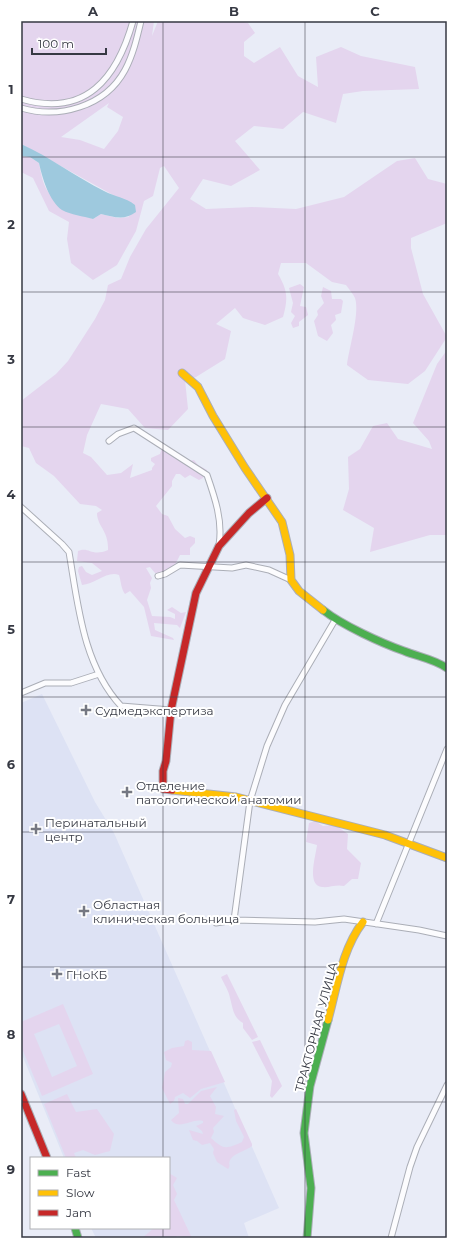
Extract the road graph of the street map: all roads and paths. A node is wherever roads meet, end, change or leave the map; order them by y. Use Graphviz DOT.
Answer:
graph roads {
  1 [pos="133,21"];
  2 [pos="141,21"];
  3 [pos="130,31"];
  4 [pos="138,33"];
  5 [pos="21,99"];
  6 [pos="21,108"];
  7 [pos="182,373"];
  8 [pos="109,441"];
  9 [pos="267,498"];
  10 [pos="21,507"];
  11 [pos="219,546"];
  12 [pos="209,567"];
  13 [pos="158,576"];
  14 [pos="291,580"];
  15 [pos="335,620"];
  16 [pos="447,668"];
  17 [pos="99,674"];
  18 [pos="21,693"];
  19 [pos="171,710"];
  20 [pos="447,749"];
  21 [pos="250,801"];
  22 [pos="409,843"];
  23 [pos="447,858"];
  24 [pos="234,920"];
  25 [pos="363,922"];
  26 [pos="216,923"];
  27 [pos="376,924"];
  28 [pos="447,936"];
  29 [pos="447,1085"];
  30 [pos="21,1094"];
  31 [pos="47,1157"];
  32 [pos="308,1238"];
  33 [pos="391,1238"];
  1 -- 3 [label="street"];
  2 -- 4 [label="street"];
  3 -- 4 [label="street"];
  3 -- 5 [label="street"];
  4 -- 6 [label="street"];
  7 -- 9 [label="street"];
  8 -- 11 [label="street"];
  9 -- 11 [label="street"];
  9 -- 14 [label="street"];
  10 -- 17 [label="street"];
  11 -- 12 [label="street"];
  12 -- 13 [label="street"];
  12 -- 14 [label="street"];
  12 -- 19 [label="street"];
  14 -- 15 [label="street"];
  15 -- 16 [label="street"];
  15 -- 21 [label="street"];
  17 -- 18 [label="street"];
  17 -- 19 [label="street"];
  19 -- 21 [label="street"];
  20 -- 22 [label="street"];
  21 -- 22 [label="street"];
  21 -- 24 [label="street"];
  22 -- 23 [label="street"];
  22 -- 27 [label="street"];
  24 -- 25 [label="street"];
  24 -- 26 [label="street"];
  25 -- 27 [label="street"];
  25 -- 32 [label="street, ТРАКТОРНАЯ УЛИЦА"];
  27 -- 28 [label="street"];
  29 -- 33 [label="street"];
  30 -- 31 [label="street"];
}
